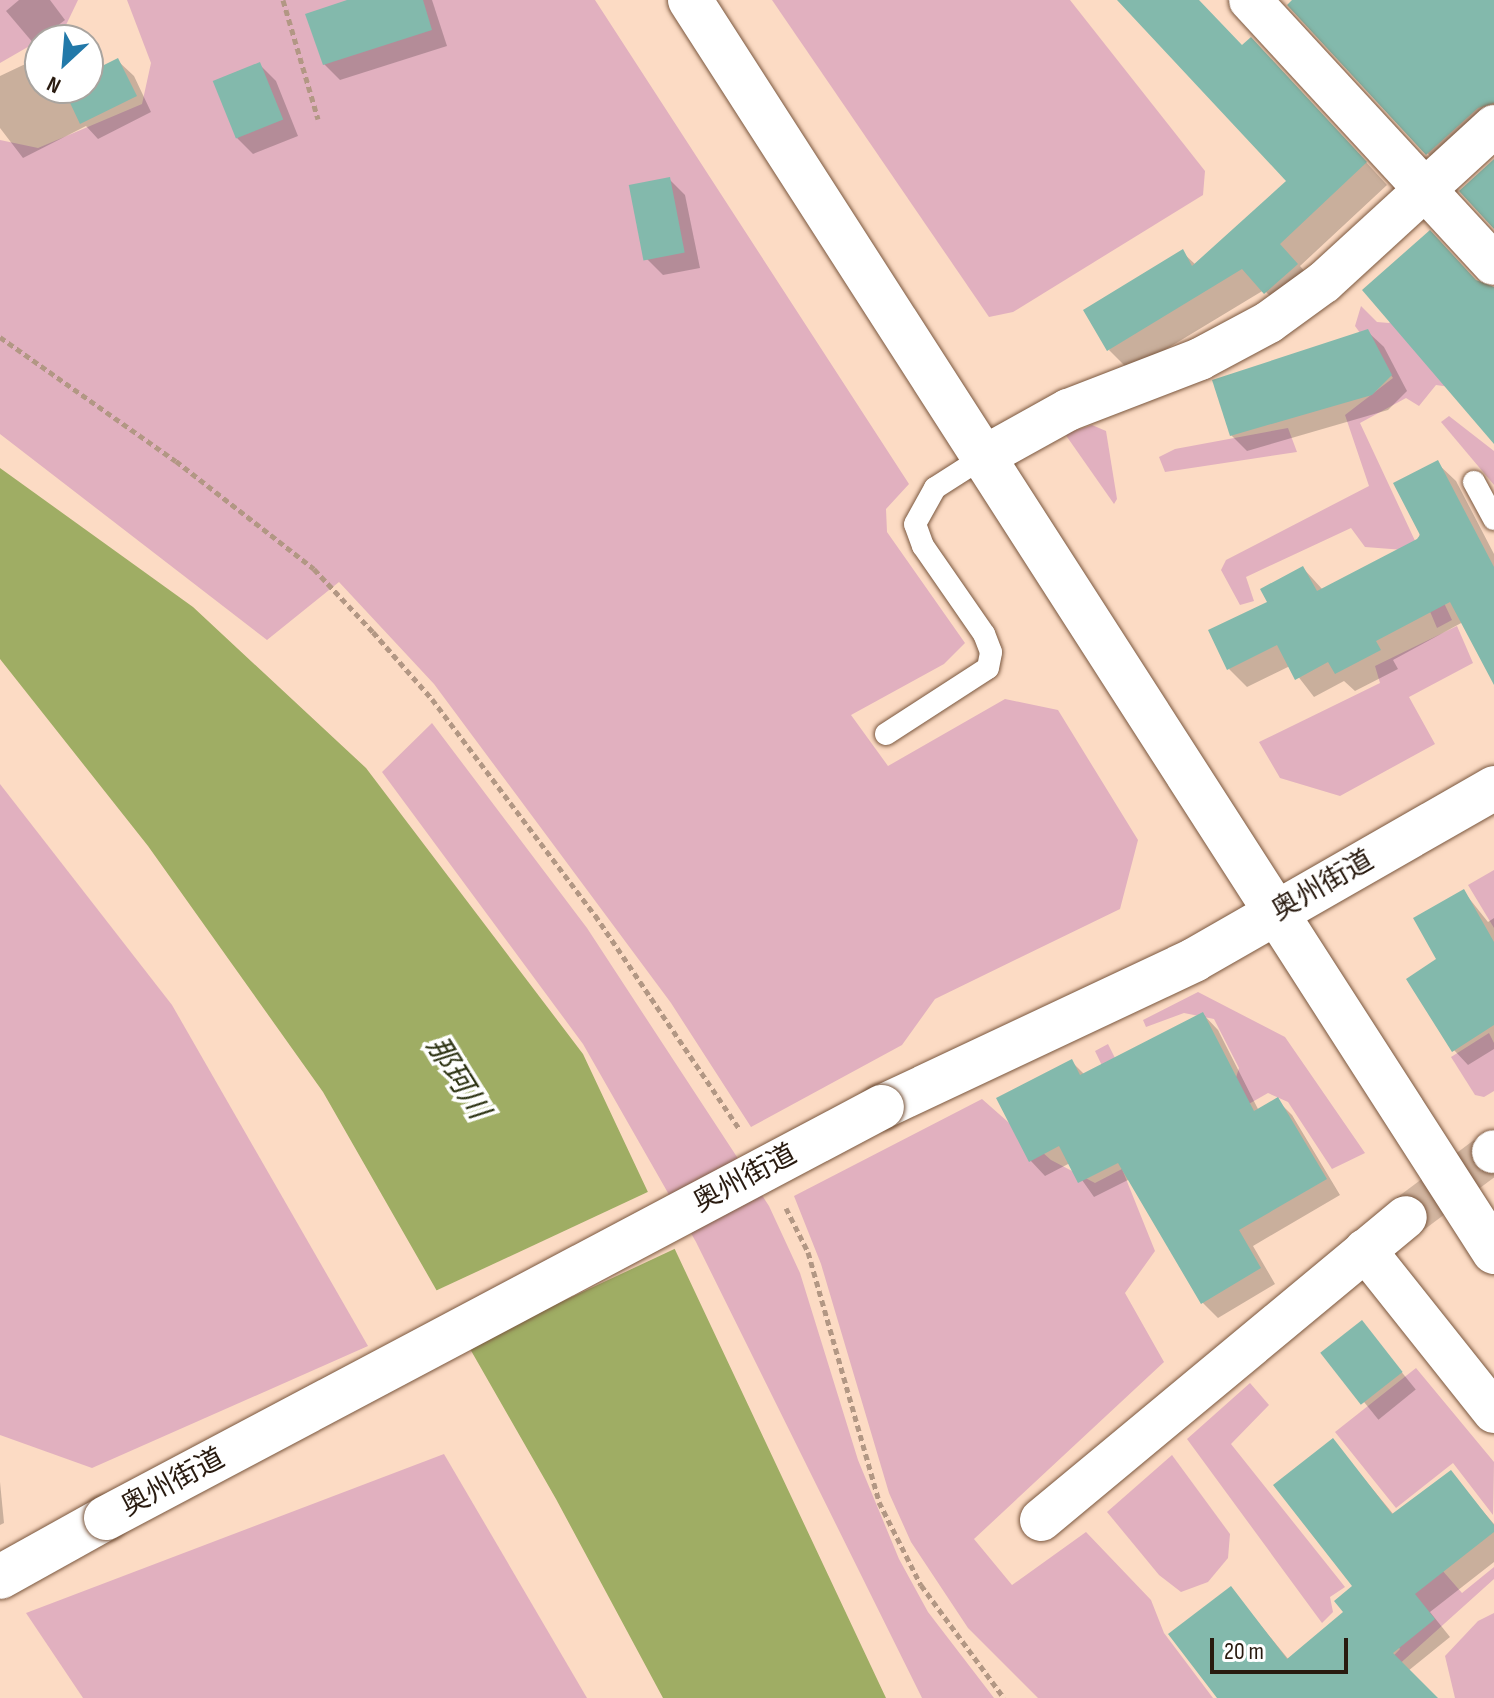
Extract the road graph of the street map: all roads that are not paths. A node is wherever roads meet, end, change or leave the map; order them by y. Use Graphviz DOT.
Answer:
graph roads {
  1 [pos="690,0"];
  2 [pos="1250,0"];
  3 [pos="1494,126"];
  4 [pos="1425,192"];
  5 [pos="1494,264"];
  6 [pos="985,456"];
  7 [pos="1474,482"];
  8 [pos="1494,519"];
  9 [pos="886,734"];
  10 [pos="1494,788"];
  11 [pos="1274,915"];
  12 [pos="1406,1217"];
  13 [pos="1365,1250"];
  14 [pos="1494,1252"];
  15 [pos="1494,1412"];
  16 [pos="1041,1520"];
  17 [pos="0,1577"];
  1 -- 6 [label="main road"];
  2 -- 4 [label="street"];
  3 -- 4 [label="street"];
  4 -- 5 [label="street"];
  4 -- 6 [label="street"];
  6 -- 9 [label="lane"];
  6 -- 11 [label="main road"];
  7 -- 8 [label="lane"];
  10 -- 11 [label="main road, 奥州街道"];
  11 -- 14 [label="main road"];
  11 -- 17 [label="main road, 奥州街道, bridge"];
  12 -- 13 [label="street"];
  13 -- 15 [label="street"];
  13 -- 16 [label="street"];
}
